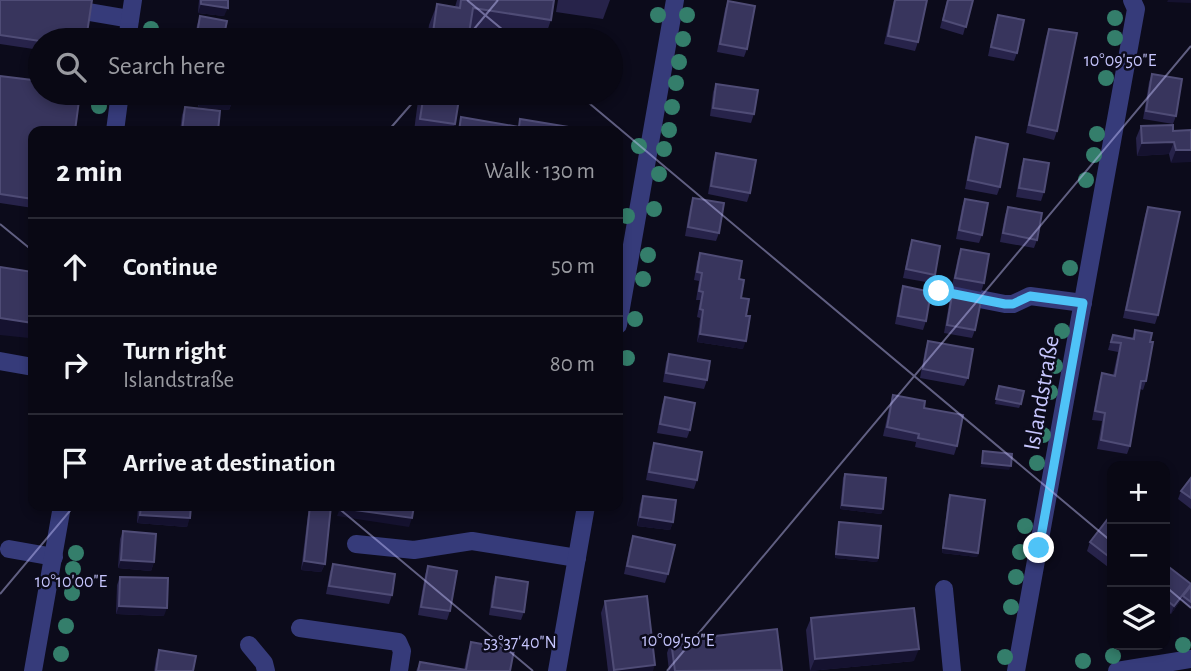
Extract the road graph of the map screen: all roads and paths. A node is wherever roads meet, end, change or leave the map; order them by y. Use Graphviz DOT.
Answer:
graph roads {
  1 [pos="133,0"];
  2 [pos="675,0"];
  3 [pos="1132,0"];
  4 [pos="89,12"];
  5 [pos="130,19"];
  6 [pos="129,28"];
  7 [pos="118,105"];
  8 [pos="115,126"];
  9 [pos="939,291"];
  10 [pos="623,296"];
  11 [pos="1083,303"];
  12 [pos="0,361"];
  13 [pos="28,366"];
  14 [pos="61,511"];
  15 [pos="585,511"];
  16 [pos="356,544"];
  17 [pos="9,549"];
  18 [pos="54,557"];
  19 [pos="577,558"];
  20 [pos="944,589"];
  21 [pos="300,628"];
  22 [pos="249,645"];
  23 [pos="1191,659"];
  24 [pos="33,671"];
  25 [pos="266,671"];
  26 [pos="399,671"];
  27 [pos="557,671"];
  28 [pos="952,671"];
  29 [pos="1016,671"];
  30 [pos="1117,671"];
  1 -- 5 [label="street"];
  2 -- 10 [label="street"];
  3 -- 11 [label="street, Islandstraße"];
  4 -- 5 [label="street"];
  5 -- 6 [label="street"];
  7 -- 8 [label="street"];
  9 -- 11 [label="street"];
  11 -- 29 [label="street, Islandstraße"];
  12 -- 13 [label="street"];
  14 -- 18 [label="street"];
  15 -- 19 [label="street"];
  16 -- 19 [label="street"];
  17 -- 18 [label="street"];
  18 -- 24 [label="street"];
  19 -- 27 [label="street"];
  20 -- 28 [label="street"];
  21 -- 26 [label="street"];
  22 -- 25 [label="street"];
  23 -- 30 [label="street"];
}
